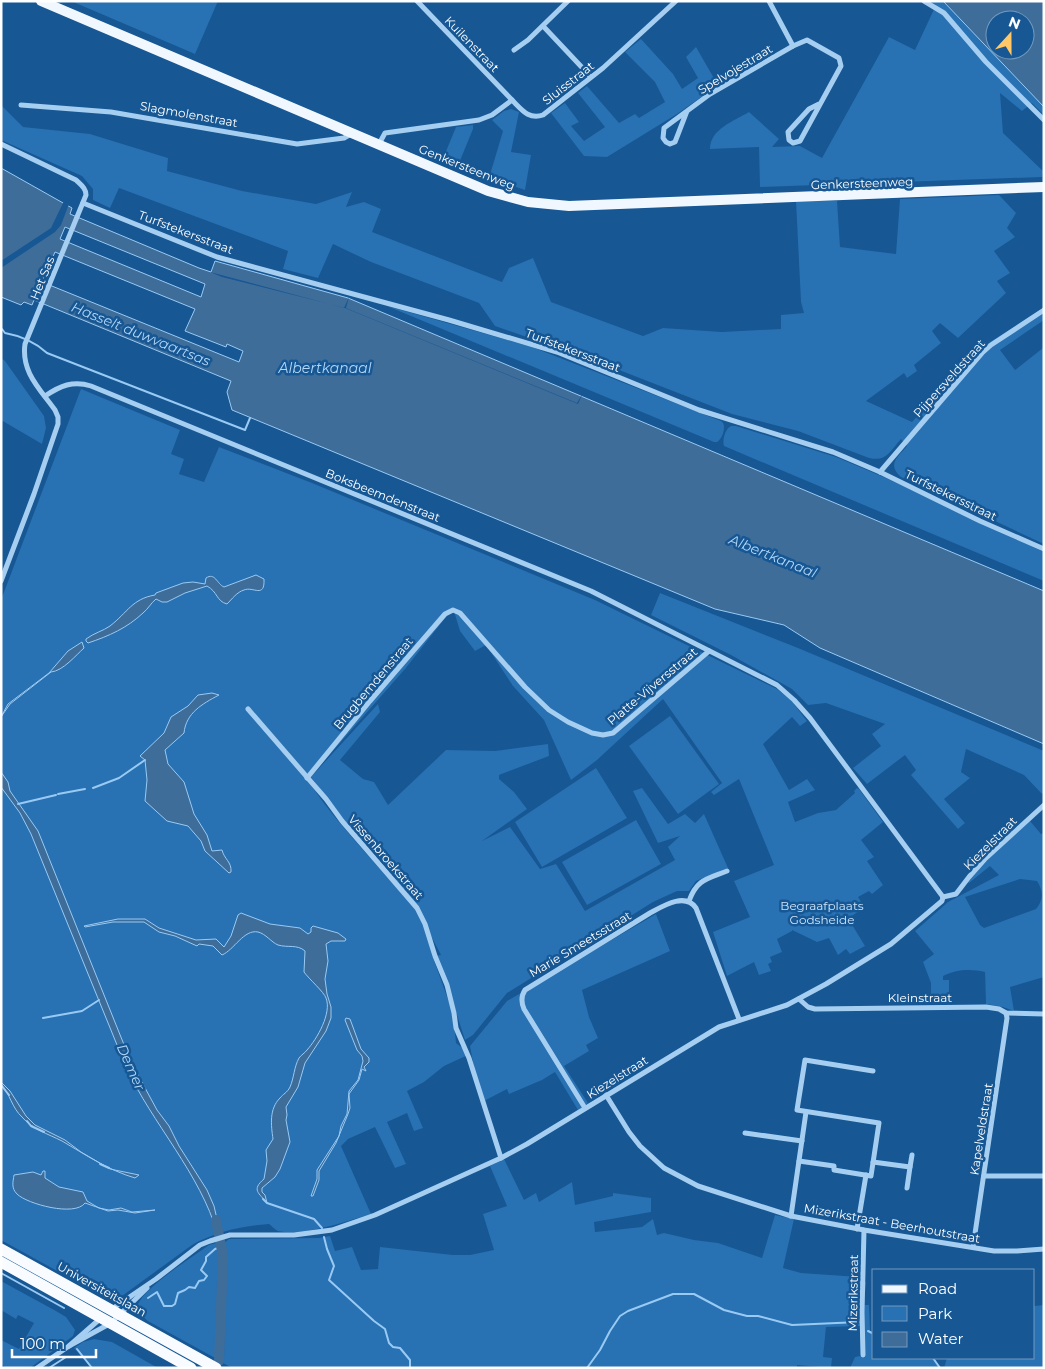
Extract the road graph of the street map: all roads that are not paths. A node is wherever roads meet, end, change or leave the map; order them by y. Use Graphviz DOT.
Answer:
graph roads {
  1 [pos="41,1"];
  2 [pos="417,1"];
  3 [pos="568,1"];
  4 [pos="676,1"];
  5 [pos="769,1"];
  6 [pos="924,1"];
  7 [pos="543,26"];
  8 [pos="793,46"];
  9 [pos="514,50"];
  10 [pos="591,77"];
  11 [pos="512,100"];
  12 [pos="819,104"];
  13 [pos="21,105"];
  14 [pos="687,111"];
  15 [pos="1044,120"];
  16 [pos="351,133"];
  17 [pos="1,144"];
  18 [pos="379,145"];
  19 [pos="1041,188"];
  20 [pos="83,203"];
  21 [pos="1044,310"];
  22 [pos="45,396"];
  23 [pos="880,472"];
  24 [pos="1044,549"];
  25 [pos="1,581"];
  26 [pos="460,613"];
  27 [pos="709,651"];
  28 [pos="248,709"];
  29 [pos="307,778"];
  30 [pos="1044,805"];
  31 [pos="727,871"];
  32 [pos="943,897"];
  33 [pos="689,901"];
  34 [pos="798,999"];
  35 [pos="1006,1013"];
  36 [pos="1044,1014"];
  37 [pos="739,1019"];
  38 [pos="873,1071"];
  39 [pos="606,1096"];
  40 [pos="585,1108"];
  41 [pos="806,1112"];
  42 [pos="745,1133"];
  43 [pos="802,1141"];
  44 [pos="912,1155"];
  45 [pos="501,1158"];
  46 [pos="799,1160"];
  47 [pos="873,1162"];
  48 [pos="910,1167"];
  49 [pos="866,1175"];
  50 [pos="984,1176"];
  51 [pos="1044,1176"];
  52 [pos="906,1188"];
  53 [pos="791,1216"];
  54 [pos="857,1229"];
  55 [pos="864,1230"];
  56 [pos="973,1247"];
  57 [pos="1,1248"];
  58 [pos="1044,1249"];
  59 [pos="1,1262"];
  60 [pos="156,1279"];
  61 [pos="116,1312"];
  62 [pos="107,1320"];
  63 [pos="68,1346"];
  64 [pos="863,1355"];
  65 [pos="37,1368"];
  66 [pos="191,1368"];
  67 [pos="216,1368"];
  1 -- 16 [label="main road, Genkersteenweg"];
  2 -- 11 [label="street, Kuilenstraat"];
  3 -- 7 [label="street"];
  4 -- 10 [label="street, Sluisstraat"];
  5 -- 8 [label="street"];
  6 -- 15 [label="street"];
  7 -- 9 [label="street"];
  7 -- 10 [label="street"];
  8 -- 12 [label="street, Spelvojestraat"];
  8 -- 14 [label="street, Spelvojestraat"];
  10 -- 11 [label="street, Sluisstraat"];
  11 -- 18 [label="street"];
  12 -- 12 [label="street, Spelvojestraat"];
  13 -- 16 [label="street, Slagmolenstraat"];
  14 -- 14 [label="street, Spelvojestraat"];
  16 -- 18 [label="main road, Genkersteenweg"];
  17 -- 20 [label="street"];
  18 -- 19 [label="main road, Genkersteenweg"];
  20 -- 22 [label="street, Het Sas"];
  20 -- 23 [label="street, Turfstekersstraat"];
  21 -- 23 [label="street, Pijpersveldstraat"];
  22 -- 25 [label="street"];
  22 -- 27 [label="street, Boksbeemdenstraat"];
  23 -- 24 [label="street, Turfstekersstraat"];
  26 -- 27 [label="street, Platte-Vijversstraat"];
  26 -- 29 [label="street, Brugbemdenstraat"];
  27 -- 32 [label="street, Platte-Vijversstraat"];
  28 -- 29 [label="street, Vissenbroekstraat"];
  29 -- 45 [label="street, Vissenbroekstraat"];
  30 -- 32 [label="street, Kiezelstraat"];
  31 -- 33 [label="street"];
  32 -- 34 [label="street, Kiezelstraat"];
  33 -- 37 [label="street"];
  33 -- 40 [label="street, Marie Smeetsstraat"];
  34 -- 35 [label="street, Kleinstraat"];
  34 -- 37 [label="street, Kiezelstraat"];
  35 -- 36 [label="street, Kleinstraat"];
  35 -- 50 [label="street, Kapelveldstraat"];
  37 -- 39 [label="street, Kiezelstraat"];
  38 -- 41 [label="street"];
  39 -- 40 [label="street, Kiezelstraat"];
  39 -- 53 [label="street, Mizerikstraat - Beerhoutstraat"];
  40 -- 45 [label="street, Kiezelstraat"];
  41 -- 43 [label="street"];
  41 -- 47 [label="street"];
  42 -- 43 [label="street"];
  43 -- 46 [label="street"];
  44 -- 48 [label="street"];
  45 -- 60 [label="street, Kiezelstraat"];
  46 -- 49 [label="street"];
  46 -- 53 [label="street"];
  47 -- 48 [label="street"];
  47 -- 49 [label="street"];
  48 -- 52 [label="street"];
  49 -- 54 [label="street"];
  50 -- 51 [label="street"];
  50 -- 56 [label="street, Kapelveldstraat"];
  53 -- 54 [label="street, Mizerikstraat - Beerhoutstraat"];
  54 -- 55 [label="street, Mizerikstraat - Beerhoutstraat"];
  55 -- 56 [label="street, Mizerikstraat - Beerhoutstraat"];
  55 -- 64 [label="street, Mizerikstraat"];
  56 -- 58 [label="street, Mizerikstraat - Beerhoutstraat"];
  57 -- 61 [label="highway, Universiteitslaan"];
  59 -- 62 [label="highway, Universiteitslaan"];
  60 -- 61 [label="street, Kiezelstraat"];
  60 -- 61 [label="street, Kiezelstraat"];
  61 -- 62 [label="street, Kiezelstraat"];
  61 -- 62 [label="street, Kiezelstraat"];
  61 -- 67 [label="highway, Universiteitslaan"];
  62 -- 63 [label="street, Kiezelstraat"];
  62 -- 63 [label="street, Kiezelstraat"];
  62 -- 66 [label="highway, Universiteitslaan"];
  63 -- 65 [label="street, Kiezelstraat"];
}
